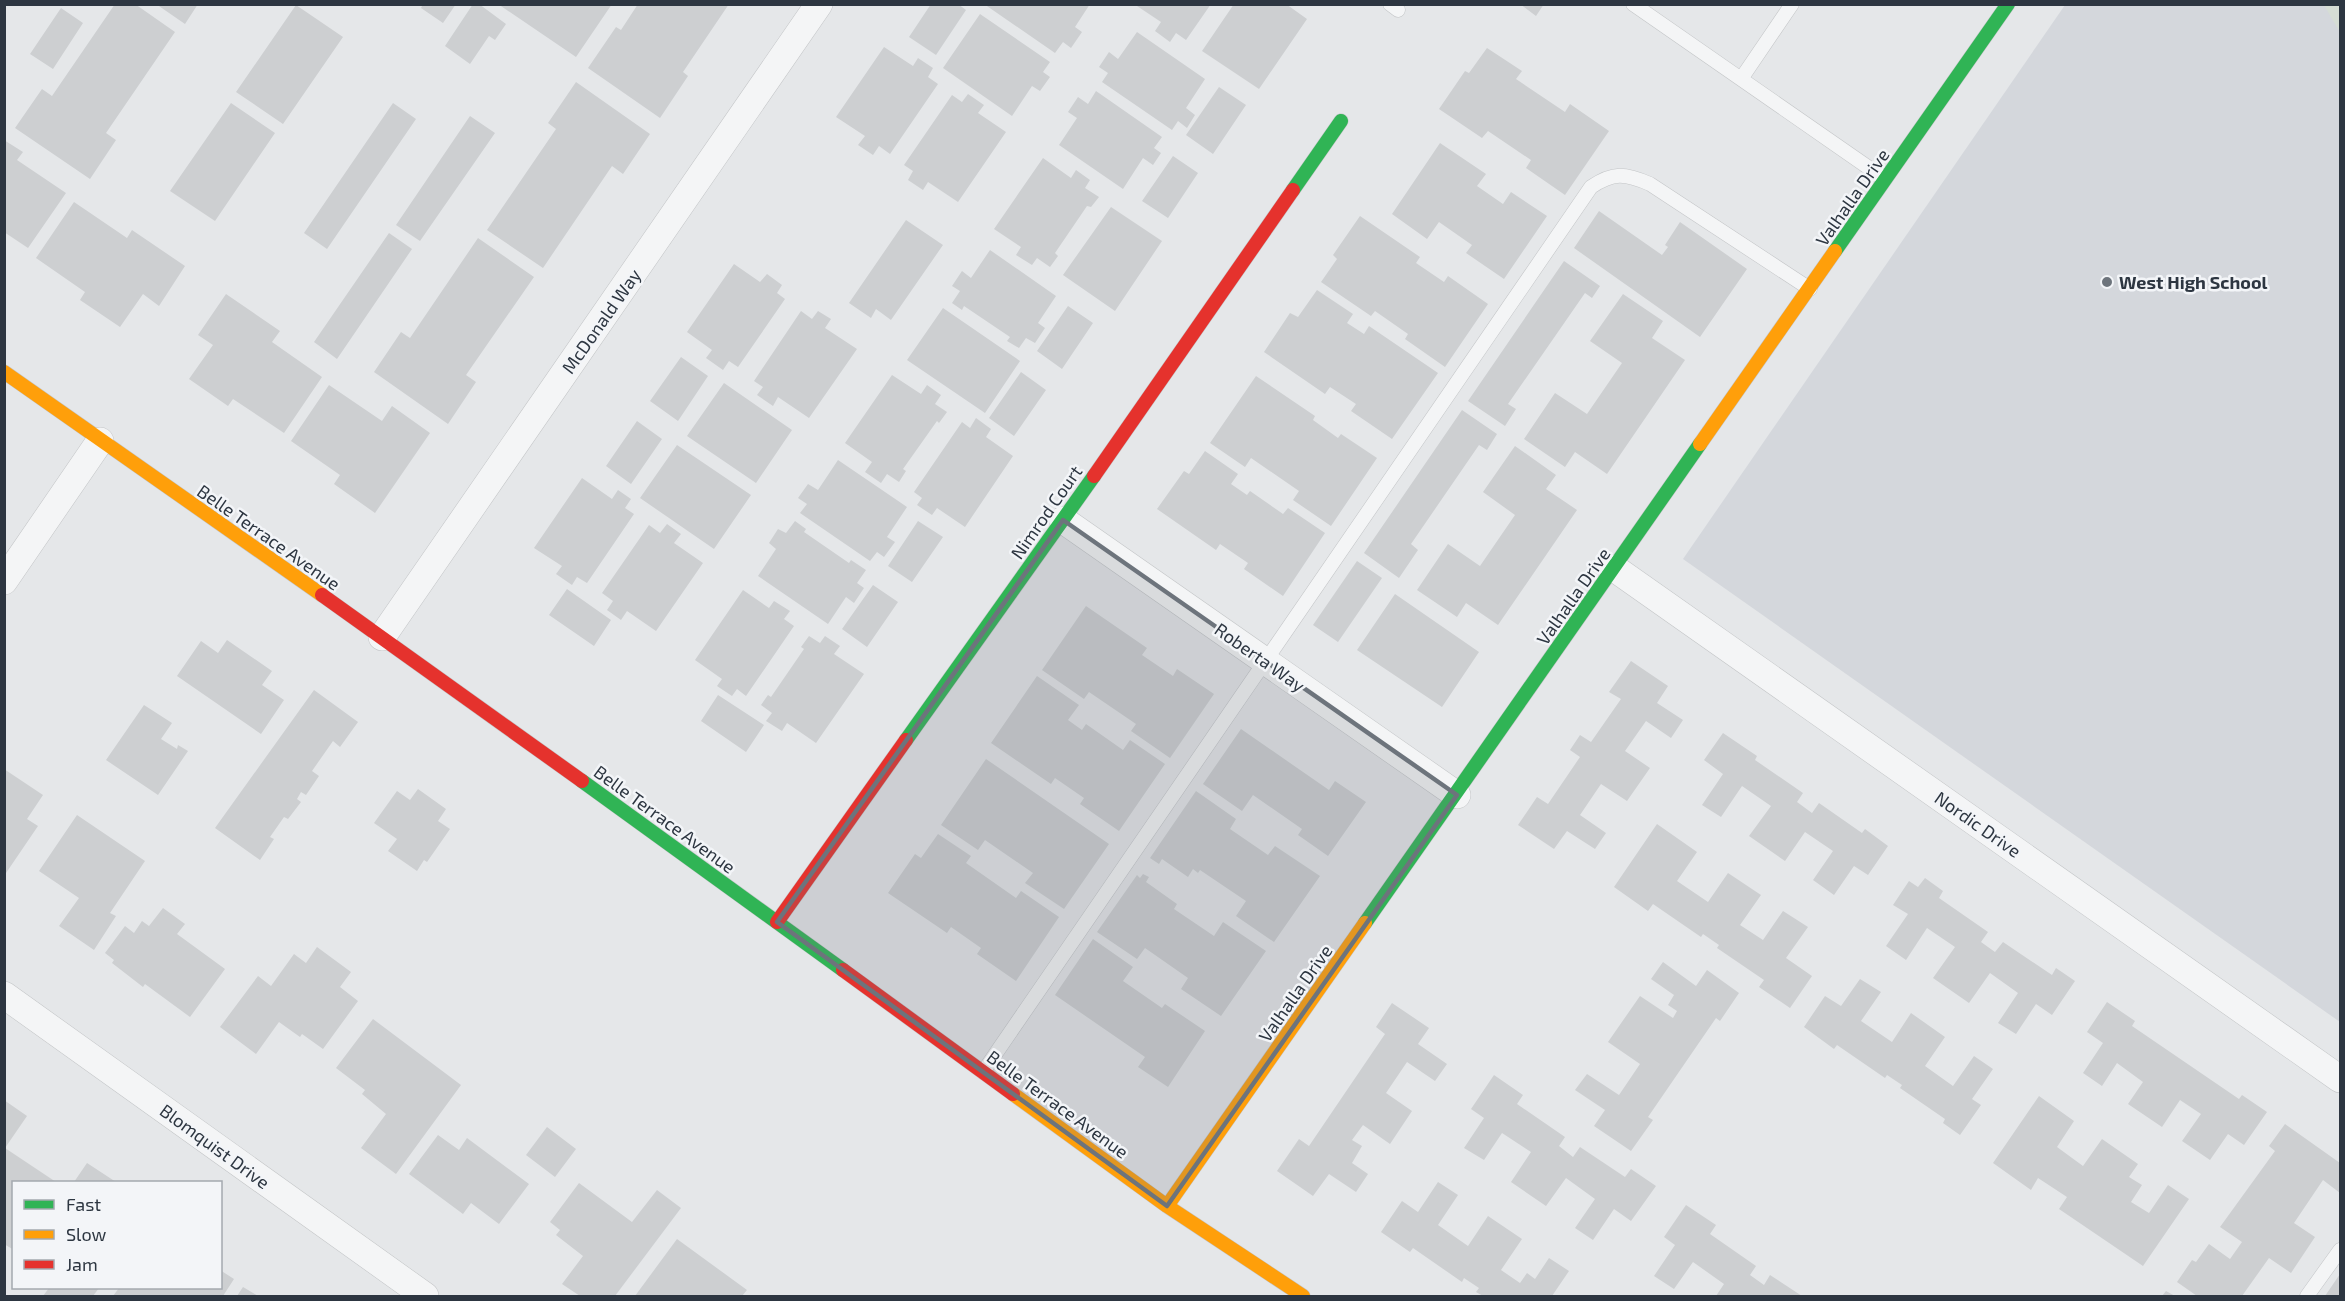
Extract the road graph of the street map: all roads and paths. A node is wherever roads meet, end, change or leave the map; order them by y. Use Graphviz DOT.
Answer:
graph roads {
  1 [pos="819,4"];
  2 [pos="1633,4"];
  3 [pos="1792,4"];
  4 [pos="2008,4"];
  5 [pos="1741,79"];
  6 [pos="1341,121"];
  7 [pos="1886,180"];
  8 [pos="1810,289"];
  9 [pos="4,372"];
  10 [pos="100,441"];
  11 [pos="1063,520"];
  12 [pos="1614,568"];
  13 [pos="4,581"];
  14 [pos="382,637"];
  15 [pos="1265,661"];
  16 [pos="1456,795"];
  17 [pos="777,922"];
  18 [pos="4,995"];
  19 [pos="983,1072"];
  20 [pos="2340,1079"];
  21 [pos="1167,1206"];
  22 [pos="2340,1250"];
  23 [pos="425,1296"];
  24 [pos="1302,1296"];
  25 [pos="2307,1296"];
  1 -- 14 [label="street, McDonald Way"];
  2 -- 5 [label="lane"];
  3 -- 5 [label="lane"];
  4 -- 7 [label="street, Valhalla Drive"];
  5 -- 7 [label="lane"];
  6 -- 11 [label="street, Nimrod Court"];
  7 -- 8 [label="street, Valhalla Drive"];
  8 -- 12 [label="street, Valhalla Drive"];
  8 -- 15 [label="lane"];
  9 -- 10 [label="street, Belle Terrace Avenue"];
  10 -- 13 [label="street"];
  10 -- 14 [label="street, Belle Terrace Avenue"];
  11 -- 15 [label="street, Roberta Way"];
  11 -- 17 [label="street, Nimrod Court"];
  12 -- 16 [label="street, Valhalla Drive"];
  12 -- 20 [label="street, Nordic Drive"];
  14 -- 17 [label="street, Belle Terrace Avenue"];
  15 -- 16 [label="street, Roberta Way"];
  15 -- 19 [label="lane"];
  16 -- 21 [label="street, Valhalla Drive"];
  17 -- 19 [label="street, Belle Terrace Avenue"];
  18 -- 23 [label="street, Blomquist Drive"];
  19 -- 21 [label="street, Belle Terrace Avenue"];
  21 -- 24 [label="street, Belle Terrace Avenue"];
  22 -- 25 [label="lane"];
}
